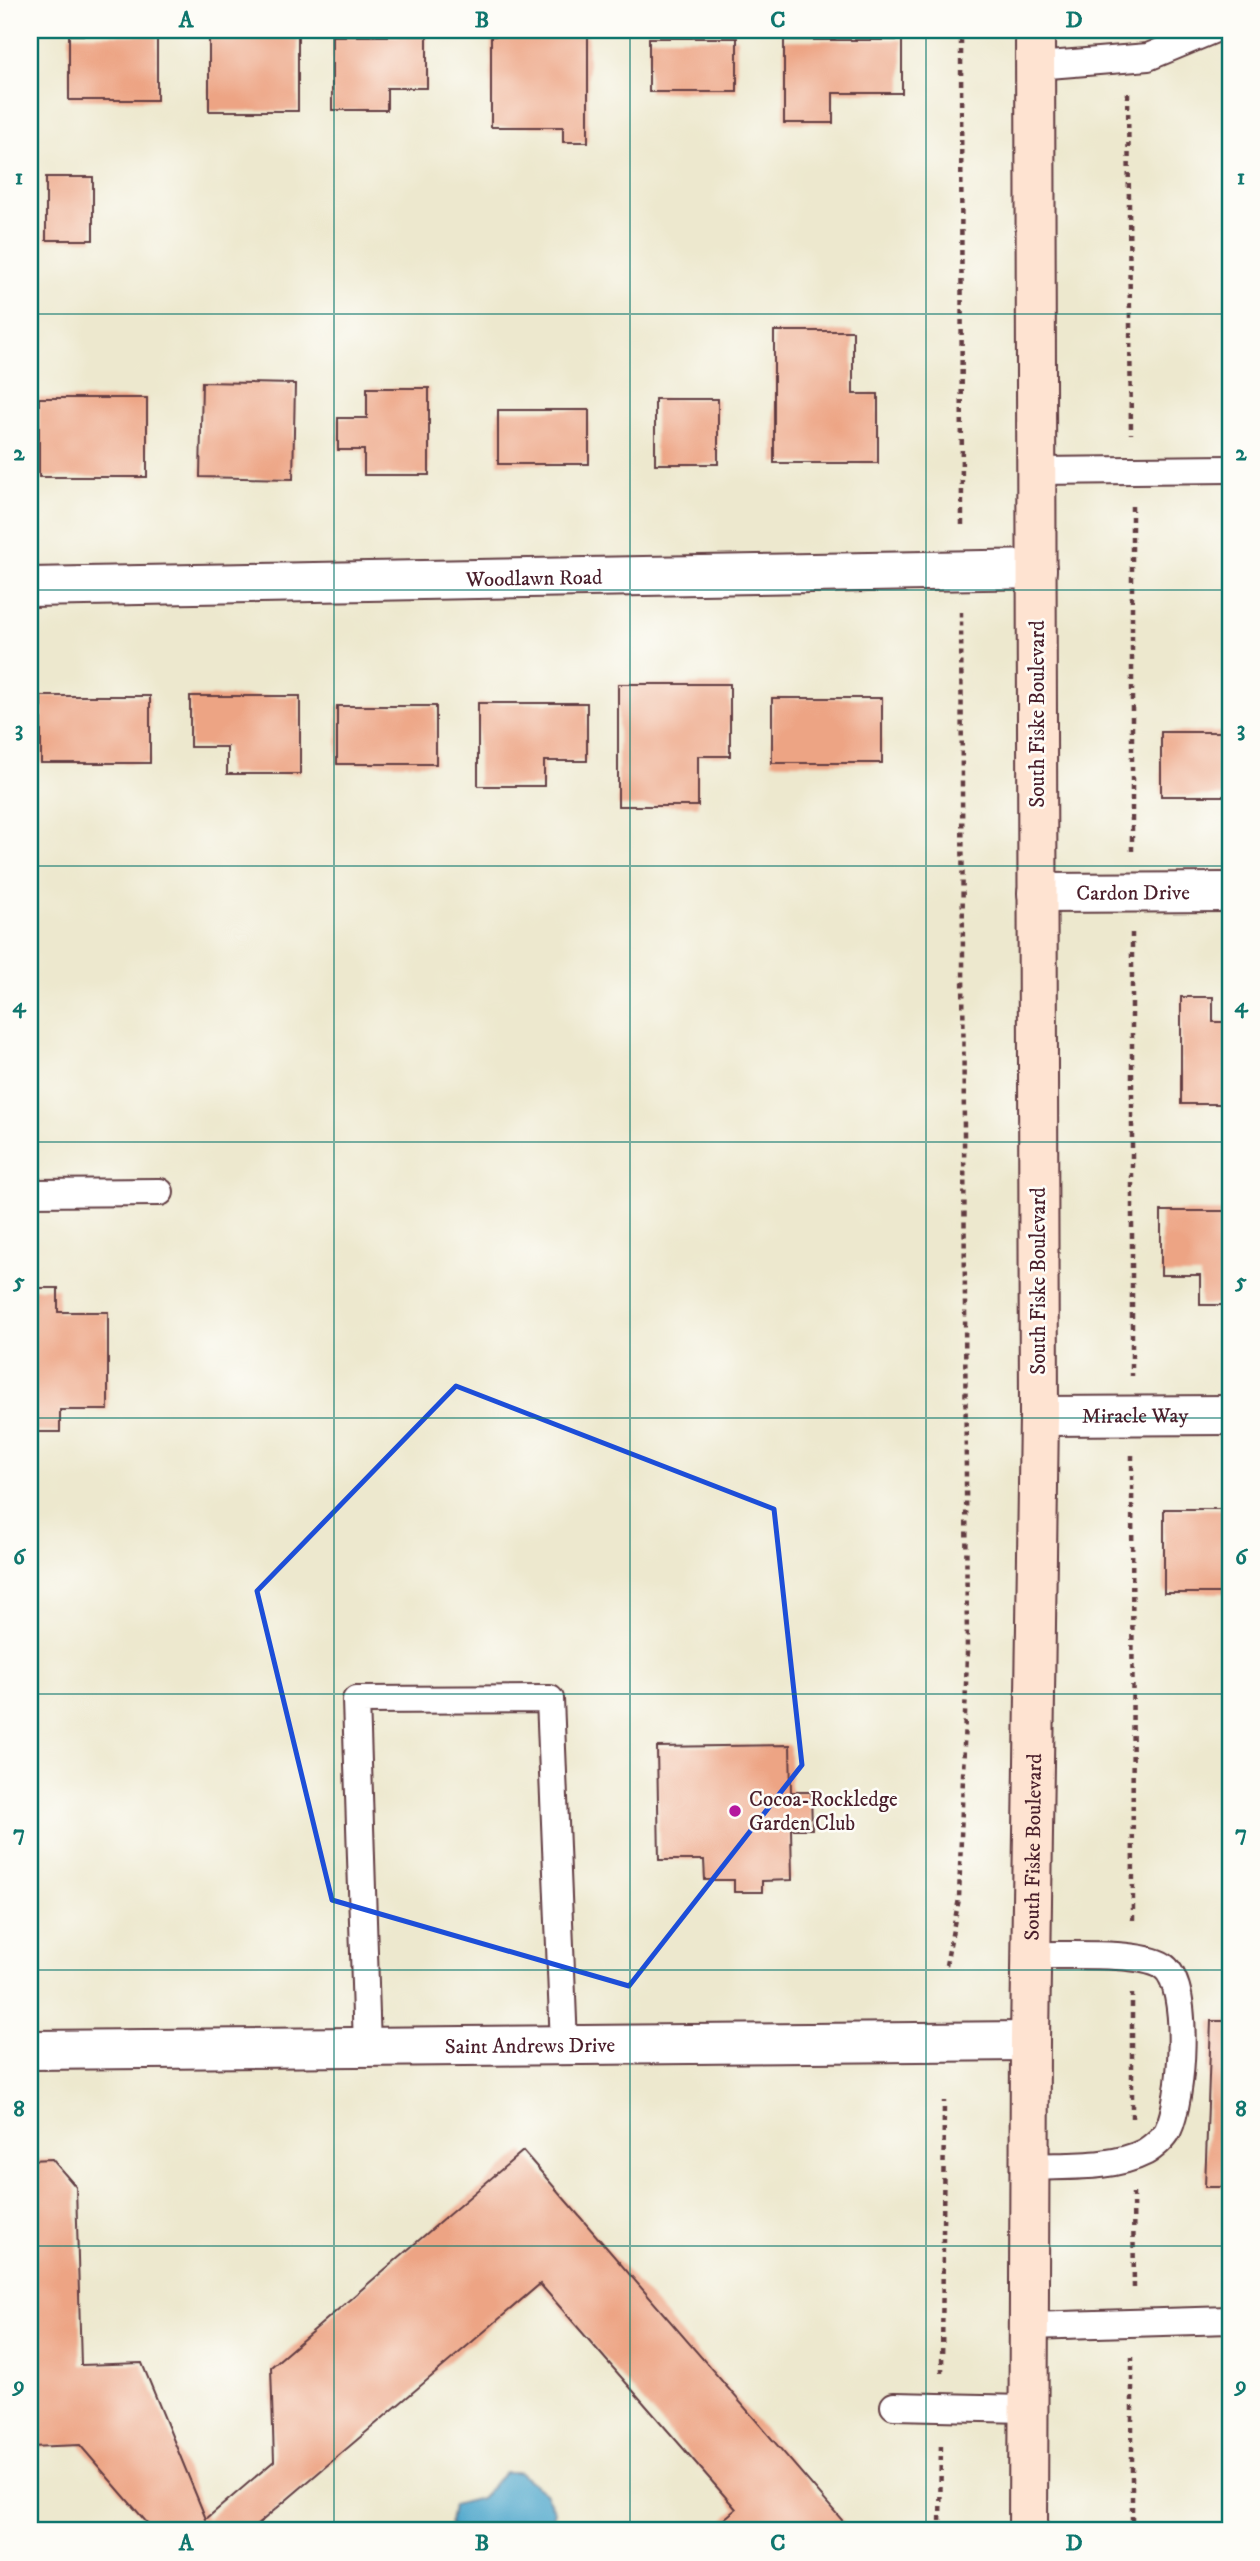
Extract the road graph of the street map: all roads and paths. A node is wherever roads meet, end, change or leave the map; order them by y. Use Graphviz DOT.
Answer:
graph roads {
  1 [pos="961,30"];
  2 [pos="1213,30"];
  3 [pos="1035,48"];
  4 [pos="1128,89"];
  5 [pos="1230,469"];
  6 [pos="1132,470"];
  7 [pos="1037,471"];
  8 [pos="961,529"];
  9 [pos="1037,569"];
  10 [pos="30,587"];
  11 [pos="961,611"];
  12 [pos="1132,892"];
  13 [pos="1230,892"];
  14 [pos="1037,893"];
  15 [pos="160,1192"];
  16 [pos="30,1193"];
  17 [pos="1132,1415"];
  18 [pos="1230,1415"];
  19 [pos="1039,1416"];
  20 [pos="1134,1760"];
  21 [pos="1031,1955"];
  22 [pos="946,1965"];
  23 [pos="1030,2041"];
  24 [pos="564,2045"];
  25 [pos="367,2047"];
  26 [pos="30,2050"];
  27 [pos="944,2102"];
  28 [pos="1029,2167"];
  29 [pos="1133,2190"];
  30 [pos="1134,2297"];
  31 [pos="1230,2320"];
  32 [pos="1029,2326"];
  33 [pos="1132,2347"];
  34 [pos="942,2384"];
  35 [pos="894,2406"];
  36 [pos="1029,2409"];
  37 [pos="941,2435"];
  38 [pos="940,2531"];
  39 [pos="1028,2531"];
  40 [pos="1132,2531"];
  1 -- 8 [label="path"];
  2 -- 3 [label="lane"];
  3 -- 7 [label="main road, South Fiske Boulevard"];
  4 -- 6 [label="path"];
  5 -- 6 [label="lane"];
  6 -- 7 [label="lane"];
  6 -- 12 [label="path"];
  7 -- 9 [label="main road, South Fiske Boulevard"];
  9 -- 10 [label="street, Woodlawn Road"];
  9 -- 14 [label="main road, South Fiske Boulevard"];
  11 -- 22 [label="path"];
  12 -- 13 [label="street, Cardon Drive"];
  12 -- 14 [label="street, Cardon Drive"];
  12 -- 17 [label="path"];
  14 -- 19 [label="main road, South Fiske Boulevard"];
  15 -- 16 [label="lane"];
  17 -- 18 [label="street, Miracle Way"];
  17 -- 19 [label="street, Miracle Way"];
  17 -- 20 [label="path"];
  19 -- 21 [label="main road, South Fiske Boulevard"];
  21 -- 23 [label="main road, South Fiske Boulevard"];
  21 -- 28 [label="lane"];
  23 -- 24 [label="street, Saint Andrews Drive"];
  23 -- 28 [label="main road, South Fiske Boulevard"];
  24 -- 25 [label="street, Saint Andrews Drive"];
  24 -- 25 [label="lane"];
  25 -- 26 [label="street, Saint Andrews Drive"];
  27 -- 34 [label="path"];
  28 -- 32 [label="main road, South Fiske Boulevard"];
  29 -- 30 [label="path"];
  31 -- 32 [label="lane"];
  32 -- 36 [label="main road, South Fiske Boulevard"];
  33 -- 40 [label="path"];
  35 -- 36 [label="lane"];
  36 -- 39 [label="main road, South Fiske Boulevard"];
  37 -- 38 [label="path"];
}
